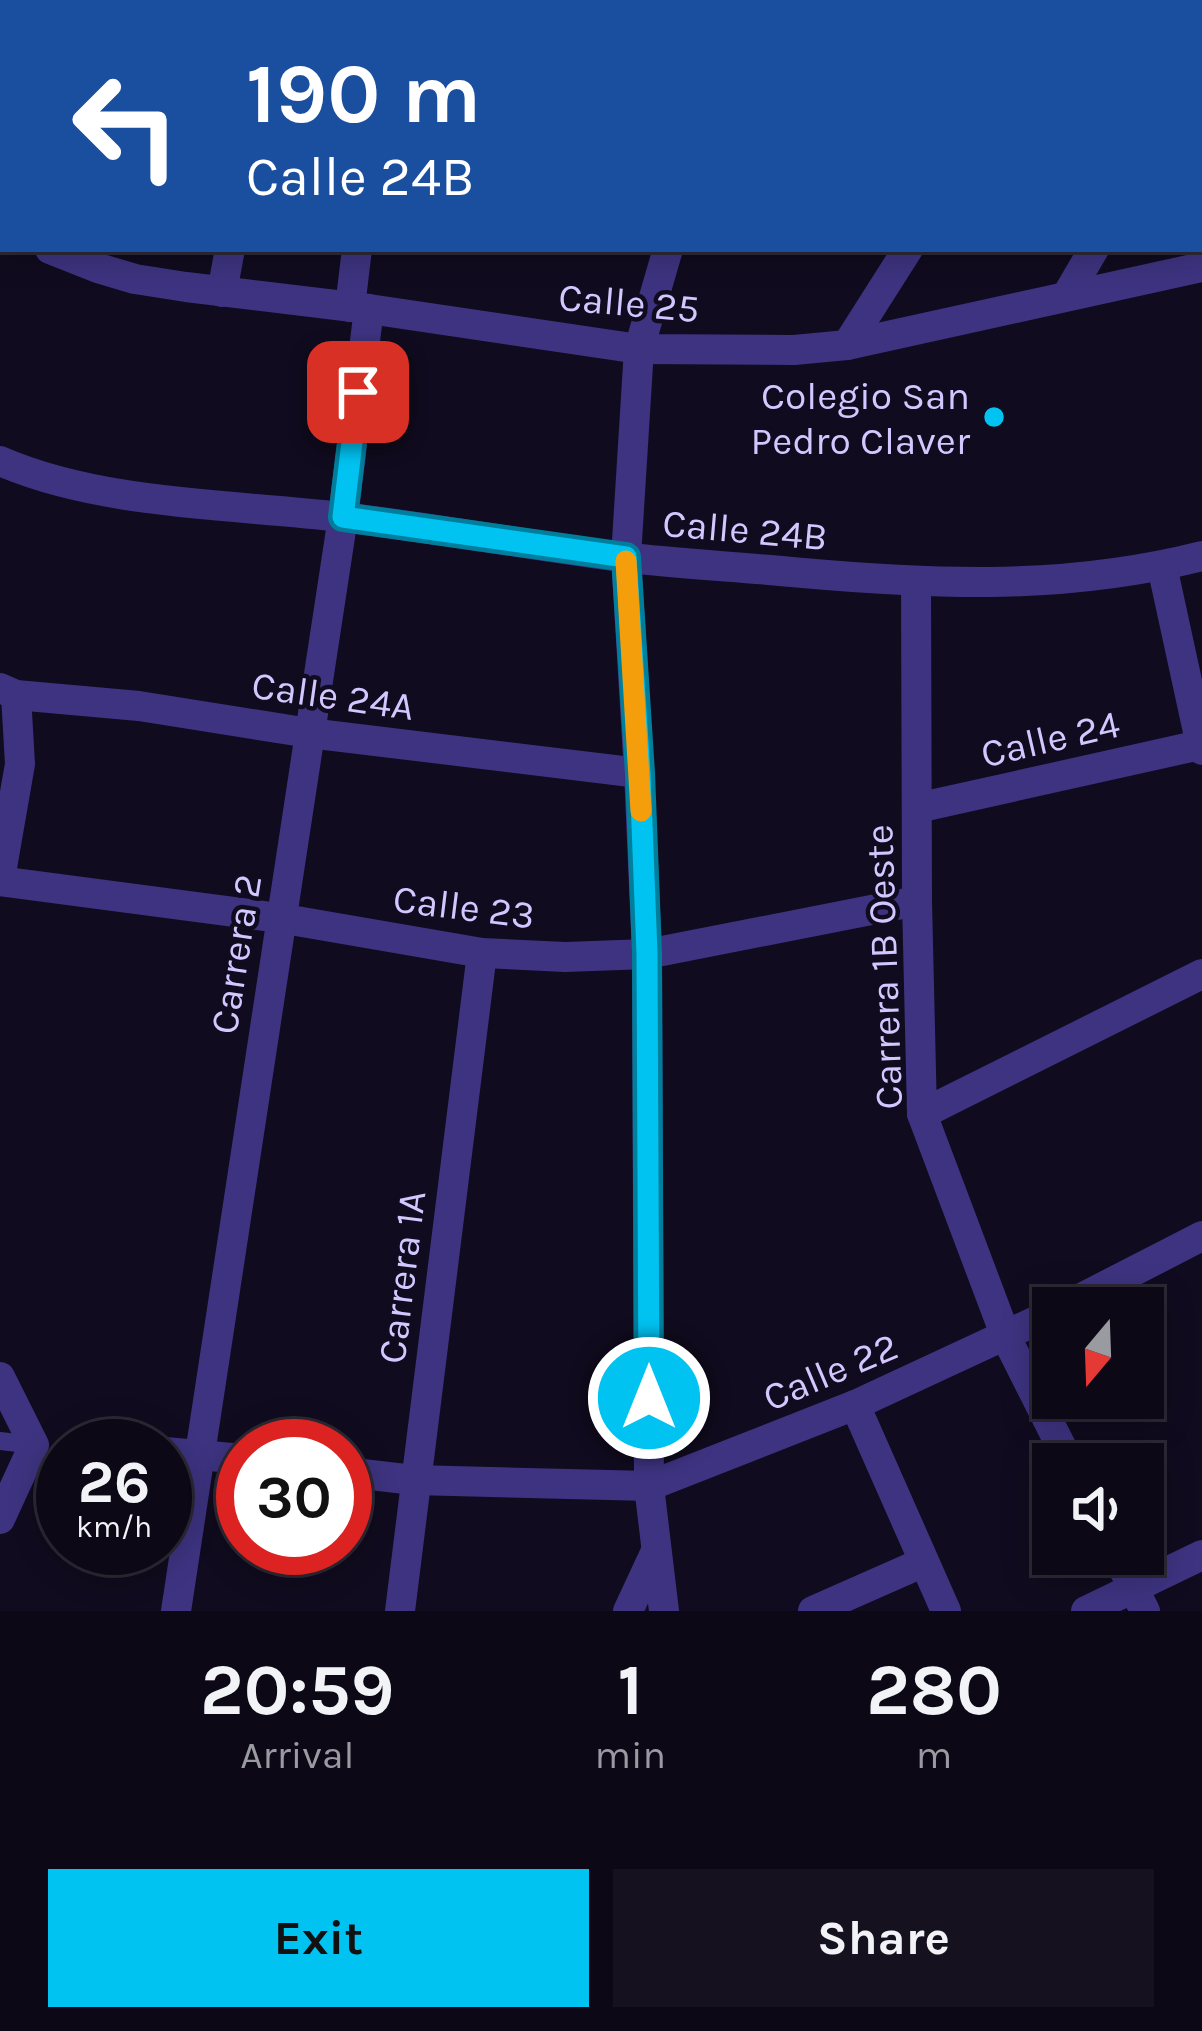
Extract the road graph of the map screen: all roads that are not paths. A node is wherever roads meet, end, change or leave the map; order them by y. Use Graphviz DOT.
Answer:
graph roads {
  1 [pos="58,252"];
  2 [pos="229,252"];
  3 [pos="357,252"];
  4 [pos="667,252"];
  5 [pos="906,252"];
  6 [pos="1092,252"];
  7 [pos="1202,267"];
  8 [pos="222,292"];
  9 [pos="1067,295"];
  10 [pos="359,308"];
  11 [pos="847,345"];
  12 [pos="639,349"];
  13 [pos="0,461"];
  14 [pos="343,517"];
  15 [pos="1202,556"];
  16 [pos="626,557"];
  17 [pos="1162,566"];
  18 [pos="916,583"];
  19 [pos="8,692"];
  20 [pos="309,733"];
  21 [pos="1200,736"];
  22 [pos="640,773"];
  23 [pos="917,808"];
  24 [pos="0,880"];
  25 [pos="917,902"];
  26 [pos="280,918"];
  27 [pos="482,953"];
  28 [pos="647,954"];
  29 [pos="1202,974"];
  30 [pos="922,1114"];
  31 [pos="1202,1237"];
  32 [pos="1103,1287"];
  33 [pos="1032,1323"];
  34 [pos="1006,1337"];
  35 [pos="0,1377"];
  36 [pos="855,1405"];
  37 [pos="36,1429"];
  38 [pos="0,1441"];
  39 [pos="1059,1443"];
  40 [pos="36,1445"];
  41 [pos="192,1454"];
  42 [pos="199,1454"];
  43 [pos="216,1456"];
  44 [pos="36,1464"];
  45 [pos="372,1475"];
  46 [pos="414,1480"];
  47 [pos="649,1486"];
  48 [pos="0,1519"];
  49 [pos="657,1548"];
  50 [pos="1202,1555"];
  51 [pos="925,1562"];
  52 [pos="1139,1600"];
  53 [pos="176,1611"];
  54 [pos="400,1611"];
  55 [pos="628,1611"];
  56 [pos="664,1611"];
  57 [pos="813,1611"];
  58 [pos="946,1611"];
  59 [pos="1086,1611"];
  1 -- 8 [label="street, Calle 25"];
  2 -- 8 [label="street"];
  3 -- 10 [label="street, Carrera 2"];
  4 -- 12 [label="street"];
  5 -- 11 [label="street"];
  6 -- 9 [label="street"];
  7 -- 9 [label="street, Calle 25"];
  8 -- 10 [label="street, Calle 25"];
  9 -- 11 [label="street, Calle 25"];
  10 -- 12 [label="street, Calle 25"];
  10 -- 14 [label="street, Carrera 2"];
  11 -- 12 [label="street, Calle 25"];
  12 -- 16 [label="street"];
  13 -- 14 [label="street, Calle 24B"];
  14 -- 16 [label="street, Calle 24B"];
  14 -- 20 [label="street, Carrera 2"];
  15 -- 17 [label="street, Calle 24B"];
  16 -- 18 [label="street, Calle 24B"];
  16 -- 22 [label="street"];
  17 -- 18 [label="street, Calle 24B"];
  17 -- 21 [label="street"];
  18 -- 23 [label="street, Carrera 1B Oeste"];
  19 -- 20 [label="street, Calle 24A"];
  19 -- 24 [label="street"];
  20 -- 22 [label="street, Calle 24A"];
  20 -- 26 [label="street, Carrera 2"];
  21 -- 23 [label="street, Calle 24"];
  22 -- 28 [label="street"];
  23 -- 25 [label="street, Carrera 1B Oeste"];
  24 -- 26 [label="street, Calle 23"];
  25 -- 28 [label="street, Calle 23"];
  25 -- 30 [label="street, Carrera 1B Oeste"];
  26 -- 27 [label="street, Calle 23"];
  26 -- 42 [label="street, Carrera 2"];
  27 -- 28 [label="street, Calle 23"];
  27 -- 46 [label="street, Carrera 1A"];
  28 -- 47 [label="street"];
  29 -- 30 [label="street"];
  30 -- 34 [label="street, Carrera 1B Oeste"];
  31 -- 32 [label="street"];
  33 -- 34 [label="street, Calle 22"];
  34 -- 36 [label="street, Calle 22"];
  34 -- 39 [label="street, Carrera 1B Oeste"];
  35 -- 37 [label="street"];
  36 -- 47 [label="street, Calle 22"];
  36 -- 51 [label="street"];
  38 -- 40 [label="lane"];
  41 -- 42 [label="street"];
  42 -- 43 [label="street"];
  42 -- 53 [label="street, Carrera 2"];
  44 -- 48 [label="street"];
  45 -- 46 [label="street, Calle 22"];
  46 -- 47 [label="street, Calle 22"];
  46 -- 54 [label="street, Carrera 1A"];
  47 -- 49 [label="street"];
  49 -- 55 [label="street"];
  49 -- 56 [label="street"];
  50 -- 52 [label="street"];
  51 -- 57 [label="street"];
  51 -- 58 [label="street"];
  52 -- 59 [label="street"];
}
